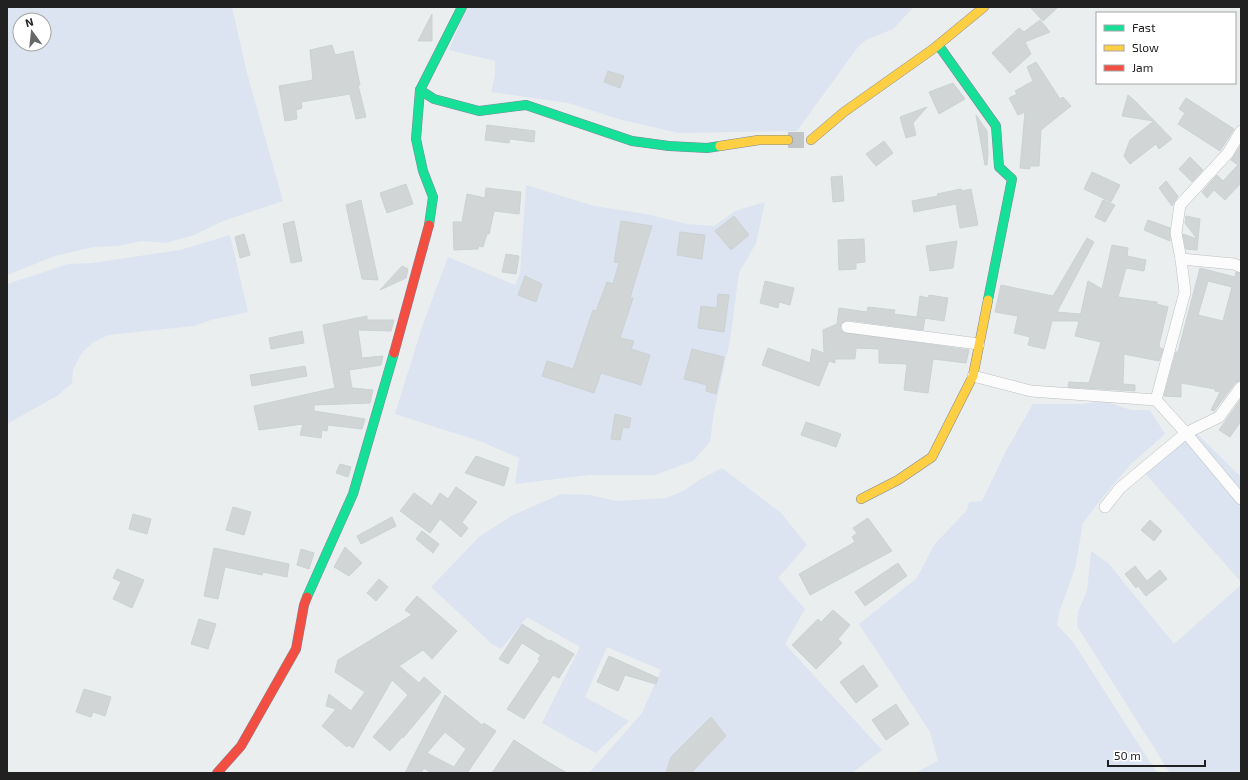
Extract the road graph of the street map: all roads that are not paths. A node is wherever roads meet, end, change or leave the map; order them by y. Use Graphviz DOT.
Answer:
graph roads {
  1 [pos="462,7"];
  2 [pos="984,7"];
  3 [pos="938,46"];
  4 [pos="420,90"];
  5 [pos="1241,131"];
  6 [pos="788,140"];
  7 [pos="812,140"];
  8 [pos="1182,258"];
  9 [pos="1241,267"];
  10 [pos="847,327"];
  11 [pos="979,344"];
  12 [pos="973,376"];
  13 [pos="1241,387"];
  14 [pos="1156,400"];
  15 [pos="1186,433"];
  16 [pos="861,499"];
  17 [pos="1241,499"];
  18 [pos="1105,507"];
  19 [pos="217,773"];
  1 -- 4 [label="street"];
  2 -- 3 [label="street"];
  3 -- 7 [label="street"];
  3 -- 11 [label="street"];
  4 -- 6 [label="street"];
  4 -- 19 [label="street"];
  5 -- 8 [label="street"];
  8 -- 9 [label="street"];
  8 -- 14 [label="street"];
  10 -- 11 [label="street"];
  11 -- 12 [label="street"];
  12 -- 14 [label="street"];
  12 -- 16 [label="street"];
  13 -- 15 [label="street"];
  14 -- 15 [label="street"];
  15 -- 17 [label="street"];
  15 -- 18 [label="street"];
}
